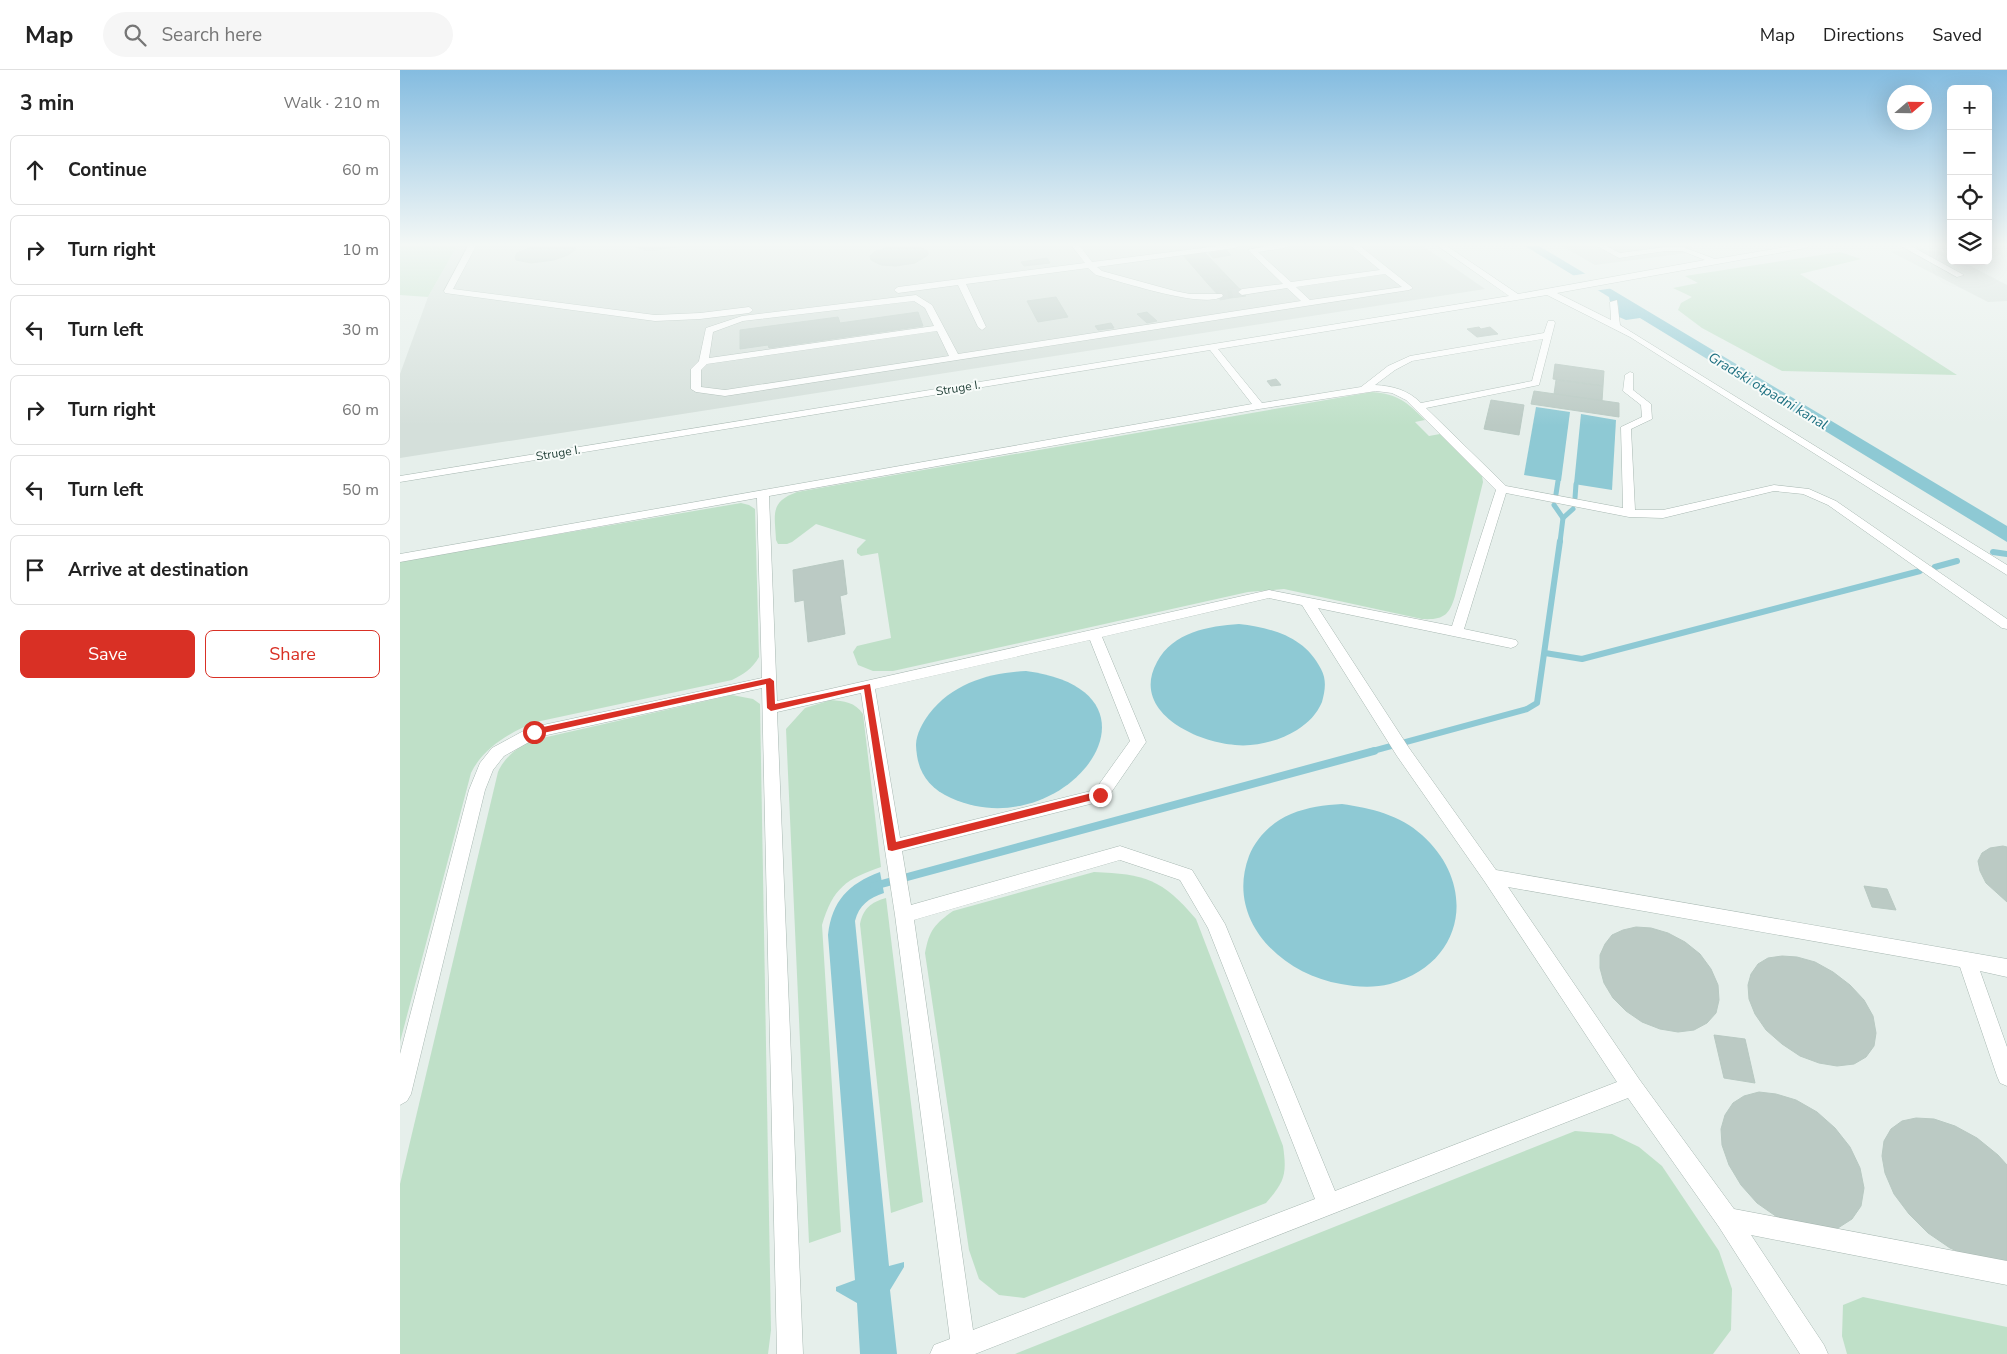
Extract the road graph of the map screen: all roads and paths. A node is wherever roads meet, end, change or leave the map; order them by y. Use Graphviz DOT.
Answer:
graph roads {
  1 [pos="562,306"];
  2 [pos="779,306"];
  3 [pos="851,306"];
  4 [pos="927,306"];
  5 [pos="972,306"];
  6 [pos="1289,306"];
  7 [pos="1462,306"];
  8 [pos="1576,306"];
  9 [pos="1614,306"];
  10 [pos="1551,323"];
  11 [pos="1616,326"];
  12 [pos="982,327"];
  13 [pos="941,328"];
  14 [pos="1548,335"];
  15 [pos="1212,347"];
  16 [pos="955,358"];
  17 [pos="704,362"];
  18 [pos="1630,375"];
  19 [pos="1364,390"];
  20 [pos="1259,406"];
  21 [pos="1418,407"];
  22 [pos="400,479"];
  23 [pos="1502,489"];
  24 [pos="763,494"];
  25 [pos="1628,513"];
  26 [pos="400,558"];
  27 [pos="2007,571"];
  28 [pos="1307,602"];
  29 [pos="2007,625"];
  30 [pos="1456,631"];
  31 [pos="1094,633"];
  32 [pos="1511,643"];
  33 [pos="770,681"];
  34 [pos="867,686"];
  35 [pos="771,708"];
  36 [pos="892,847"];
  37 [pos="1491,876"];
  38 [pos="904,916"];
  39 [pos="1967,960"];
  40 [pos="2007,968"];
  41 [pos="2007,1076"];
  42 [pos="1632,1086"];
  43 [pos="400,1094"];
  44 [pos="1329,1205"];
  45 [pos="1727,1219"];
  46 [pos="2007,1272"];
  47 [pos="963,1346"];
  48 [pos="1809,1352"];
  49 [pos="790,1354"];
  50 [pos="943,1354"];
  1 -- 2 [label="street"];
  3 -- 17 [label="street"];
  4 -- 13 [label="street"];
  5 -- 12 [label="street"];
  6 -- 16 [label="street"];
  7 -- 15 [label="street, Struge I."];
  8 -- 11 [label="street"];
  9 -- 11 [label="street"];
  10 -- 14 [label="street"];
  11 -- 27 [label="street"];
  13 -- 16 [label="street"];
  13 -- 17 [label="street"];
  14 -- 19 [label="street"];
  14 -- 21 [label="street"];
  15 -- 20 [label="street"];
  15 -- 22 [label="street, Struge I."];
  16 -- 17 [label="street"];
  18 -- 25 [label="street"];
  19 -- 20 [label="street"];
  19 -- 21 [label="street"];
  20 -- 24 [label="street"];
  21 -- 23 [label="street"];
  23 -- 25 [label="street"];
  23 -- 30 [label="street"];
  24 -- 26 [label="street"];
  24 -- 33 [label="street"];
  25 -- 29 [label="street"];
  28 -- 30 [label="street"];
  28 -- 31 [label="street"];
  28 -- 37 [label="street"];
  30 -- 32 [label="street"];
  31 -- 34 [label="street"];
  31 -- 36 [label="street"];
  33 -- 35 [label="street"];
  33 -- 43 [label="street"];
  34 -- 35 [label="street"];
  34 -- 36 [label="street"];
  35 -- 49 [label="street"];
  36 -- 38 [label="street"];
  37 -- 39 [label="street"];
  37 -- 42 [label="street"];
  38 -- 44 [label="street"];
  38 -- 47 [label="street"];
  39 -- 40 [label="street"];
  39 -- 41 [label="street"];
  42 -- 44 [label="street"];
  42 -- 45 [label="street"];
  44 -- 47 [label="street"];
  45 -- 46 [label="street"];
  45 -- 48 [label="street"];
  47 -- 50 [label="street"];
}
